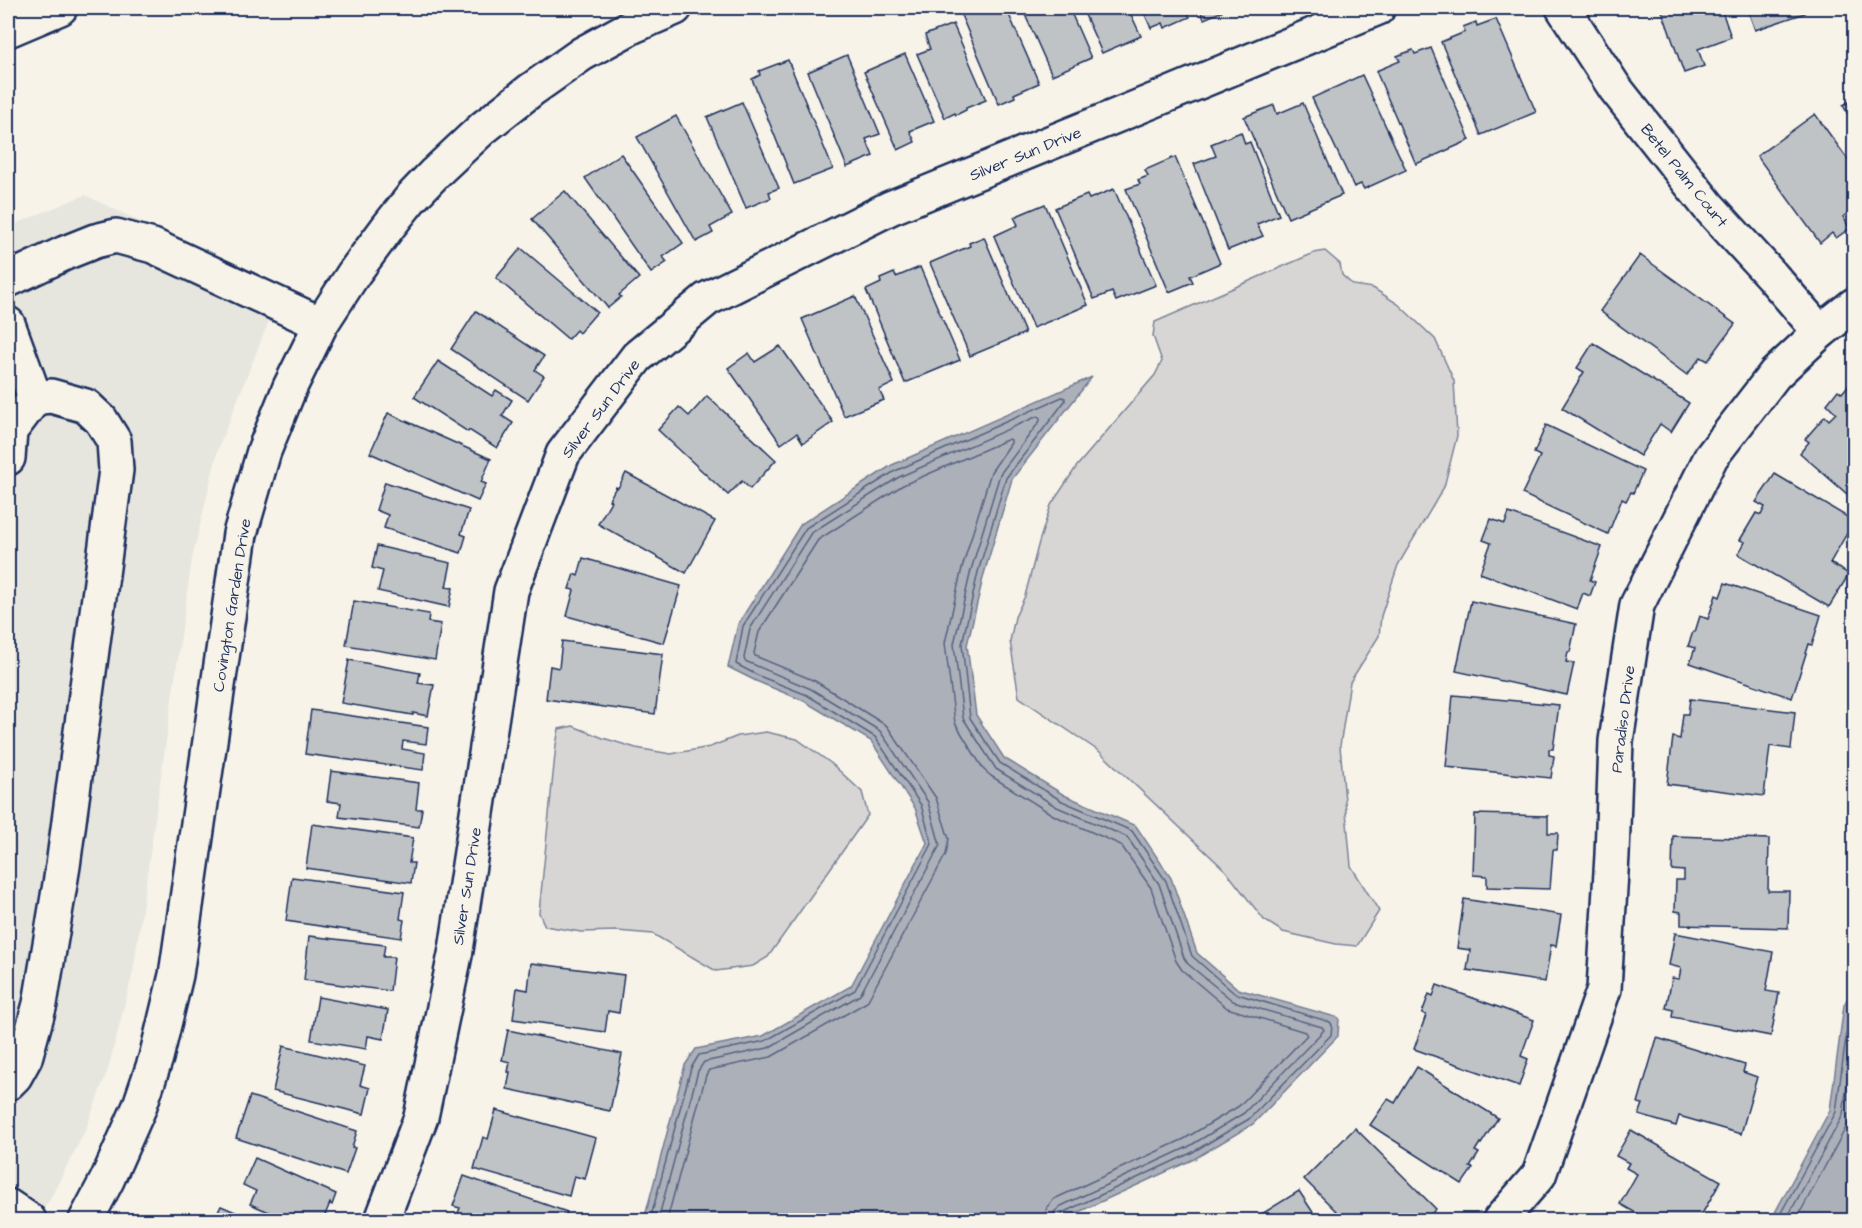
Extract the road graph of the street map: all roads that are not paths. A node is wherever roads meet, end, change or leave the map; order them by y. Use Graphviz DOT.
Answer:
graph roads {
  1 [pos="60,8"];
  2 [pos="675,8"];
  3 [pos="1378,8"];
  4 [pos="1563,8"];
  5 [pos="8,30"];
  6 [pos="8,280"];
  7 [pos="1854,305"];
  8 [pos="8,324"];
  9 [pos="321,324"];
  10 [pos="1820,332"];
  11 [pos="35,399"];
  12 [pos="8,458"];
  13 [pos="8,1083"];
  14 [pos="8,1206"];
  15 [pos="29,1221"];
  16 [pos="86,1221"];
  17 [pos="382,1221"];
  18 [pos="1500,1221"];
  1 -- 5 [label="main road"];
  2 -- 9 [label="main road, Covington Garden Drive"];
  3 -- 17 [label="main road, Silver Sun Drive"];
  4 -- 10 [label="main road, Betel Palm Court"];
  6 -- 9 [label="main road"];
  7 -- 10 [label="main road, Paradiso Drive"];
  8 -- 11 [label="main road"];
  9 -- 16 [label="main road, Covington Garden Drive"];
  10 -- 18 [label="main road, Paradiso Drive"];
  11 -- 12 [label="main road"];
  11 -- 13 [label="main road"];
  14 -- 15 [label="main road"];
}
